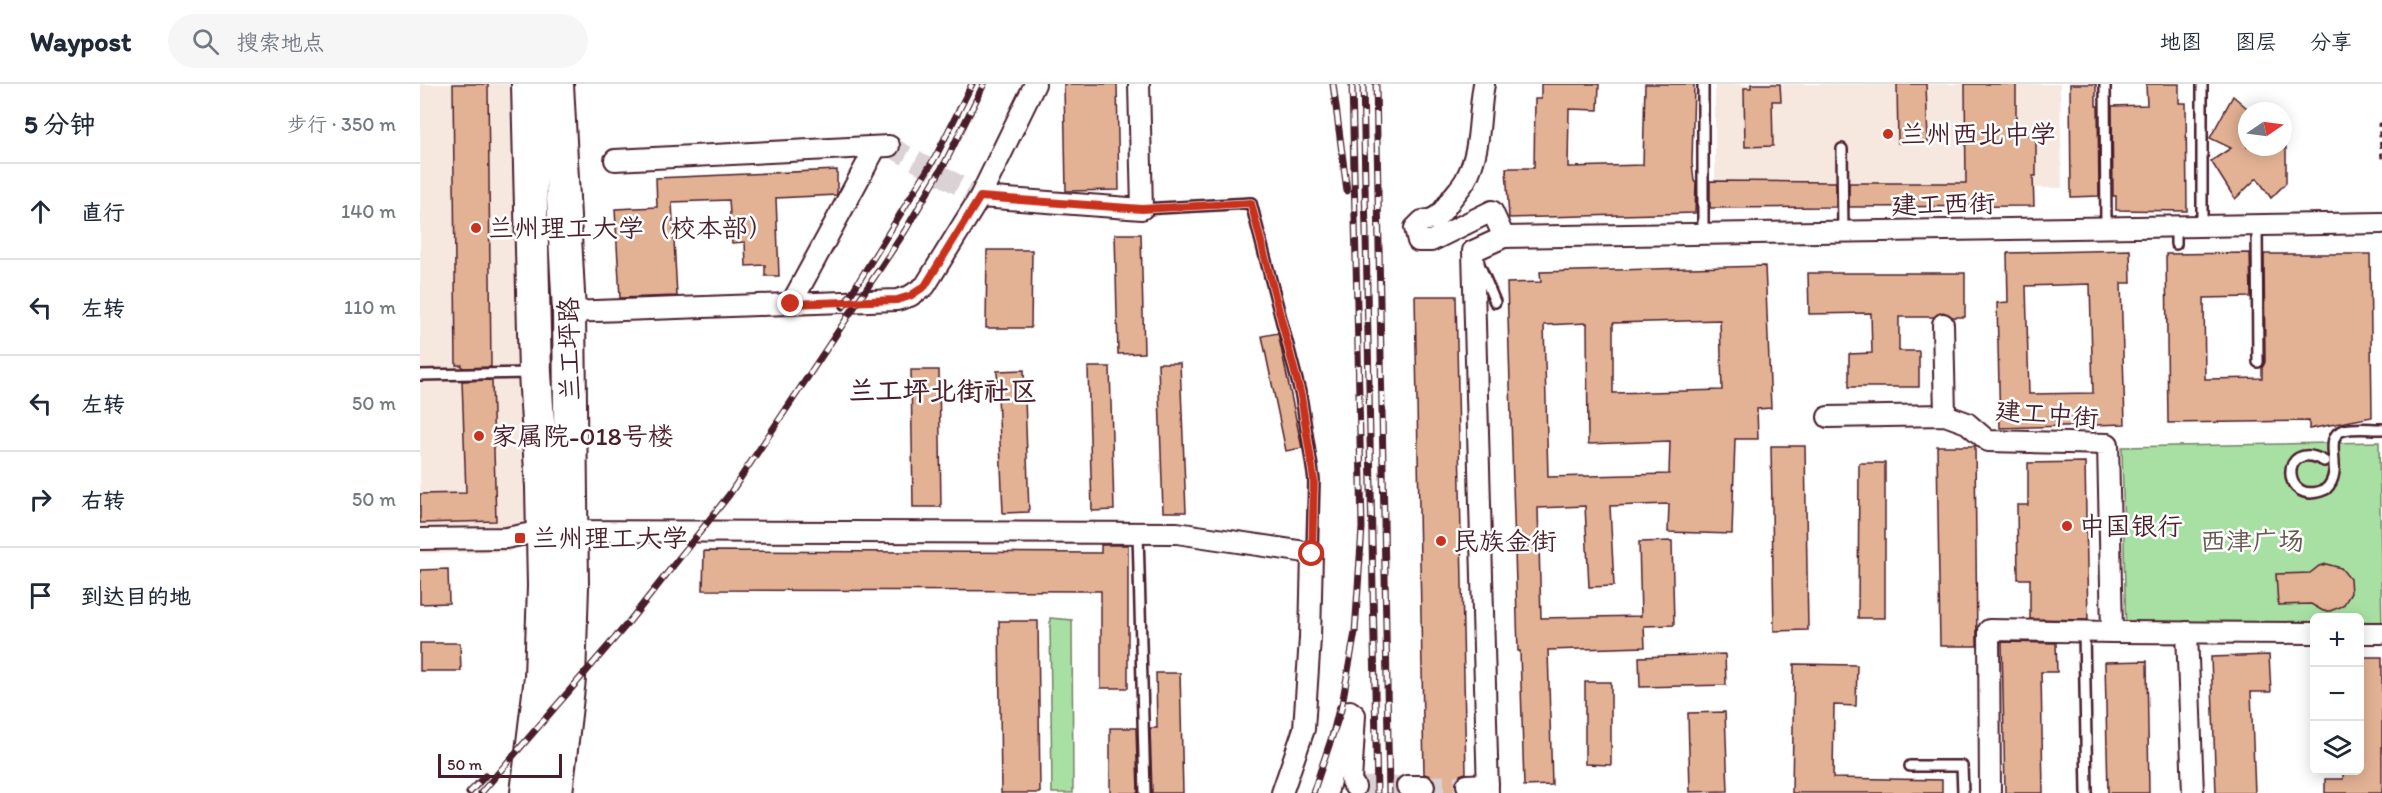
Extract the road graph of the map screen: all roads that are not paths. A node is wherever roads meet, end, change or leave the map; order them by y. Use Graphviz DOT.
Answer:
graph roads {
  1 [pos="528,84"];
  2 [pos="557,84"];
  3 [pos="1035,84"];
  4 [pos="1139,84"];
  5 [pos="1484,84"];
  6 [pos="1703,84"];
  7 [pos="2105,84"];
  8 [pos="2202,84"];
  9 [pos="1842,149"];
  10 [pos="615,160"];
  11 [pos="980,197"];
  12 [pos="1142,209"];
  13 [pos="2382,224"];
  14 [pos="2257,225"];
  15 [pos="2202,226"];
  16 [pos="2106,228"];
  17 [pos="1842,232"];
  18 [pos="1703,234"];
  19 [pos="1504,237"];
  20 [pos="1473,251"];
  21 [pos="1495,302"];
  22 [pos="791,304"];
  23 [pos="569,312"];
  24 [pos="1943,324"];
  25 [pos="2258,362"];
  26 [pos="535,373"];
  27 [pos="420,375"];
  28 [pos="1945,415"];
  29 [pos="1828,417"];
  30 [pos="2382,429"];
  31 [pos="2324,461"];
  32 [pos="557,532"];
  33 [pos="1138,533"];
  34 [pos="420,539"];
  35 [pos="1312,554"];
  36 [pos="2084,632"];
  37 [pos="2112,632"];
  38 [pos="2187,632"];
  39 [pos="2310,633"];
  40 [pos="2364,633"];
  41 [pos="2382,633"];
  42 [pos="1910,766"];
  43 [pos="1467,785"];
  44 [pos="1355,787"];
  45 [pos="1488,789"];
  46 [pos="527,793"];
  47 [pos="556,793"];
  48 [pos="1145,793"];
  49 [pos="1282,793"];
  50 [pos="1327,793"];
  51 [pos="1963,793"];
  52 [pos="1990,793"];
  53 [pos="2087,793"];
  54 [pos="2193,793"];
  1 -- 26 [label="highway, 兰工坪路"];
  2 -- 23 [label="highway, 兰工坪路"];
  3 -- 11 [label="street"];
  4 -- 12 [label="street"];
  5 -- 19 [label="street"];
  6 -- 18 [label="lane"];
  7 -- 16 [label="lane"];
  8 -- 15 [label="lane"];
  9 -- 17 [label="lane"];
  10 -- 22 [label="street"];
  11 -- 12 [label="street"];
  11 -- 22 [label="street"];
  12 -- 35 [label="lane"];
  13 -- 14 [label="street, 建工西街"];
  14 -- 15 [label="street, 建工西街"];
  14 -- 25 [label="lane"];
  15 -- 16 [label="street, 建工西街"];
  16 -- 17 [label="street, 建工西街"];
  17 -- 18 [label="street, 建工西街"];
  18 -- 19 [label="street, 建工西街"];
  19 -- 20 [label="street"];
  20 -- 21 [label="lane"];
  20 -- 45 [label="street"];
  22 -- 23 [label="street"];
  23 -- 32 [label="highway, 兰工坪路"];
  24 -- 28 [label="street"];
  26 -- 27 [label="lane"];
  26 -- 32 [label="highway, 兰工坪路"];
  28 -- 29 [label="street, 建工中街"];
  28 -- 37 [label="street, 建工中街"];
  30 -- 31 [label="lane"];
  32 -- 33 [label="street"];
  32 -- 34 [label="street"];
  32 -- 46 [label="highway, 兰工坪路"];
  32 -- 47 [label="highway, 兰工坪路"];
  33 -- 35 [label="street"];
  33 -- 48 [label="lane"];
  35 -- 49 [label="street"];
  36 -- 37 [label="street"];
  36 -- 52 [label="street"];
  36 -- 53 [label="lane"];
  37 -- 38 [label="street"];
  38 -- 39 [label="street"];
  38 -- 54 [label="street"];
  40 -- 41 [label="street"];
  42 -- 51 [label="lane"];
  43 -- 45 [label="street"];
  44 -- 50 [label="street"];
}
